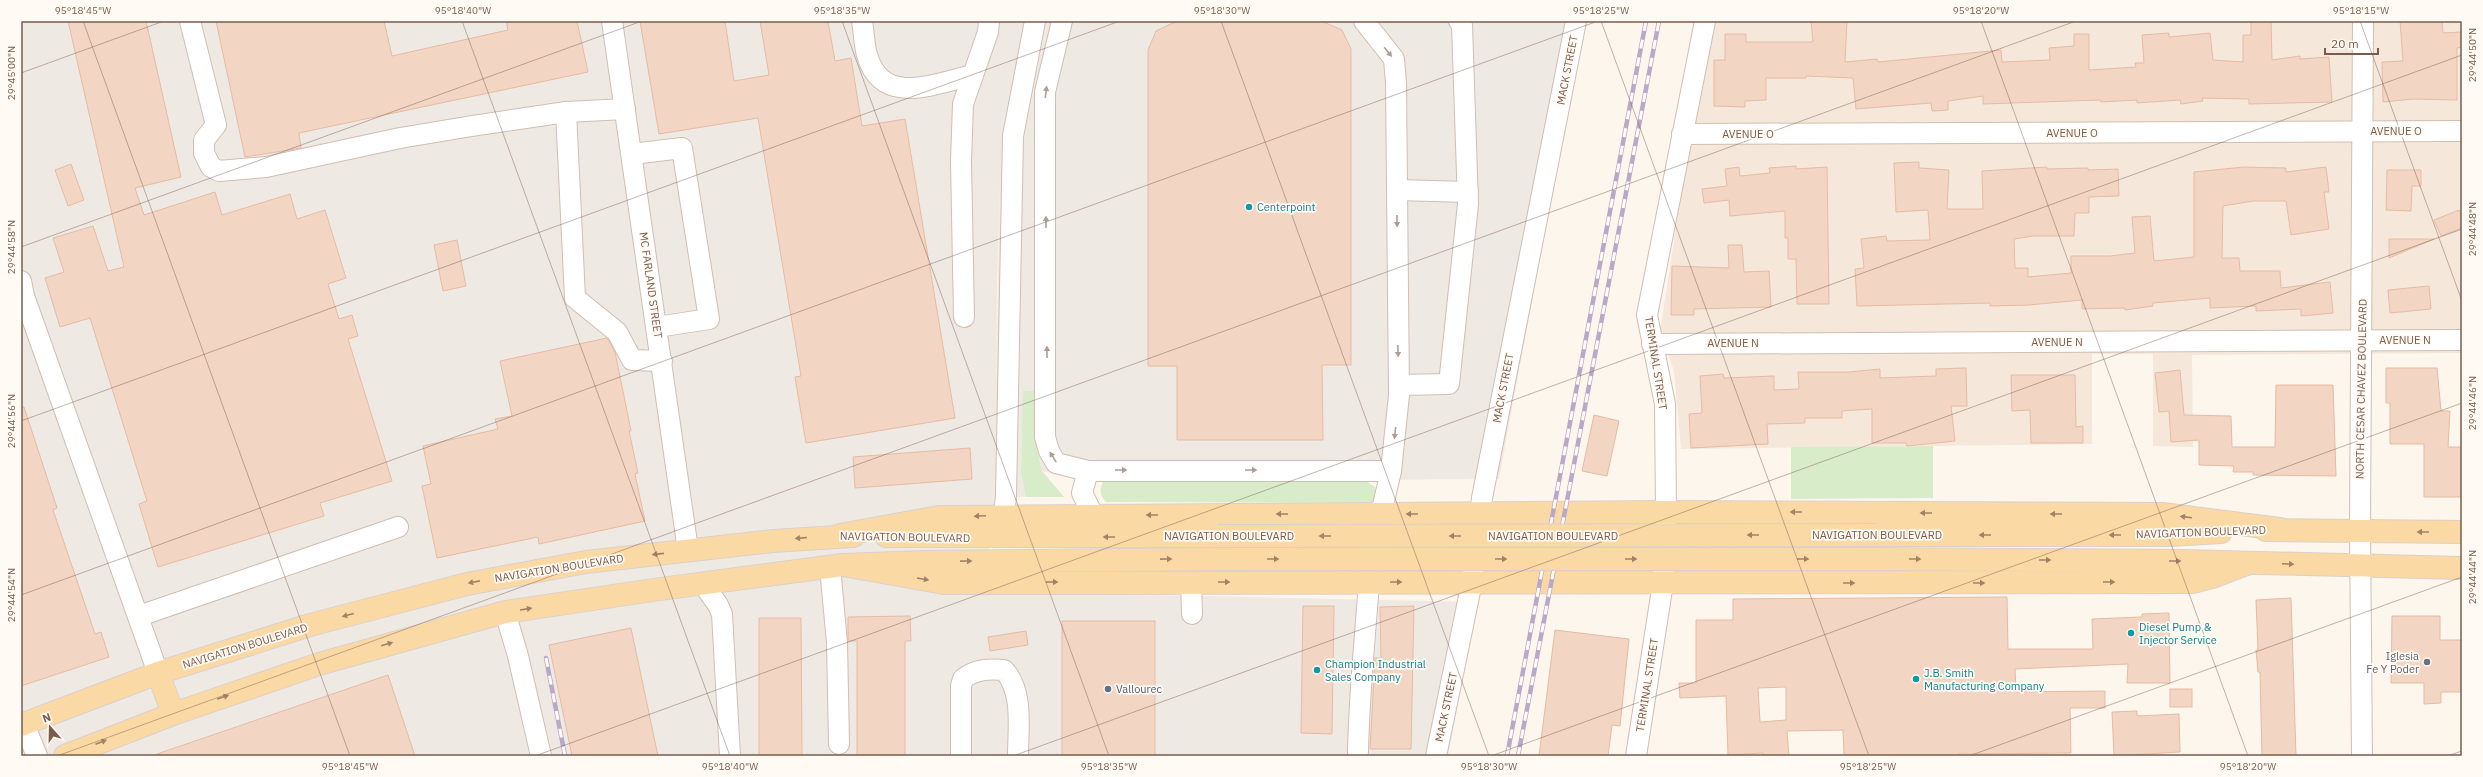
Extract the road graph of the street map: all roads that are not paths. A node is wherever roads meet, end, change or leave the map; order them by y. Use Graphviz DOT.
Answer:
graph roads {
  1 [pos="190,21"];
  2 [pos="612,21"];
  3 [pos="862,21"];
  4 [pos="989,21"];
  5 [pos="1035,21"];
  6 [pos="1062,21"];
  7 [pos="1364,21"];
  8 [pos="1459,21"];
  9 [pos="1576,21"];
  10 [pos="1705,21"];
  11 [pos="2363,21"];
  12 [pos="973,75"];
  13 [pos="625,109"];
  14 [pos="566,112"];
  15 [pos="2364,131"];
  16 [pos="2462,131"];
  17 [pos="1682,134"];
  18 [pos="632,154"];
  19 [pos="1397,190"];
  20 [pos="1468,192"];
  21 [pos="21,281"];
  22 [pos="964,317"];
  23 [pos="657,327"];
  24 [pos="2362,340"];
  25 [pos="2462,340"];
  26 [pos="1652,344"];
  27 [pos="662,361"];
  28 [pos="1399,385"];
  29 [pos="1391,470"];
  30 [pos="1088,471"];
  31 [pos="1666,512"];
  32 [pos="1479,513"];
  33 [pos="1381,514"];
  34 [pos="1004,515"];
  35 [pos="1093,515"];
  36 [pos="398,527"];
  37 [pos="2280,529"];
  38 [pos="2360,531"];
  39 [pos="2462,532"];
  40 [pos="840,535"];
  41 [pos="688,550"];
  42 [pos="2249,563"];
  43 [pos="836,566"];
  44 [pos="2360,566"];
  45 [pos="2462,568"];
  46 [pos="1191,582"];
  47 [pos="1369,582"];
  48 [pos="1472,582"];
  49 [pos="1663,583"];
  50 [pos="703,584"];
  51 [pos="505,612"];
  52 [pos="1192,614"];
  53 [pos="139,616"];
  54 [pos="158,673"];
  55 [pos="173,714"];
  56 [pos="22,725"];
  57 [pos="839,744"];
  58 [pos="1358,752"];
  59 [pos="37,756"];
  60 [pos="65,756"];
  61 [pos="541,756"];
  62 [pos="730,756"];
  63 [pos="961,756"];
  64 [pos="1018,756"];
  65 [pos="1436,756"];
  66 [pos="1636,756"];
  67 [pos="2362,756"];
  1 -- 14 [label="street"];
  2 -- 13 [label="street, MC FARLAND STREET"];
  3 -- 12 [label="street"];
  4 -- 12 [label="street"];
  5 -- 34 [label="street"];
  30 -- 6 [label="street, one-way"];
  7 -- 19 [label="street, one-way"];
  8 -- 20 [label="street"];
  9 -- 32 [label="street, MACK STREET"];
  10 -- 17 [label="street, TERMINAL STREET"];
  11 -- 15 [label="street, NORTH CESAR CHAVEZ BOULEVARD"];
  12 -- 22 [label="street"];
  13 -- 14 [label="street"];
  13 -- 18 [label="street, MC FARLAND STREET"];
  14 -- 27 [label="street"];
  15 -- 16 [label="street, AVENUE O"];
  15 -- 17 [label="street, AVENUE O"];
  15 -- 24 [label="street, NORTH CESAR CHAVEZ BOULEVARD"];
  17 -- 26 [label="street, TERMINAL STREET"];
  18 -- 23 [label="street, MC FARLAND STREET"];
  18 -- 23 [label="street"];
  19 -- 20 [label="street"];
  19 -- 28 [label="street, one-way"];
  20 -- 28 [label="street"];
  21 -- 53 [label="street"];
  23 -- 27 [label="street, MC FARLAND STREET"];
  24 -- 25 [label="street, AVENUE N"];
  24 -- 26 [label="street, AVENUE N"];
  24 -- 38 [label="street, NORTH CESAR CHAVEZ BOULEVARD"];
  26 -- 31 [label="street, TERMINAL STREET"];
  27 -- 41 [label="street, MC FARLAND STREET"];
  28 -- 29 [label="street, one-way"];
  30 -- 29 [label="street, one-way"];
  29 -- 33 [label="street"];
  30 -- 35 [label="street"];
  31 -- 32 [label="main road"];
  37 -- 31 [label="main road, one-way"];
  31 -- 49 [label="street, TERMINAL STREET"];
  32 -- 33 [label="main road, one-way"];
  32 -- 48 [label="street, MACK STREET"];
  33 -- 35 [label="main road, one-way"];
  34 -- 35 [label="main road"];
  34 -- 40 [label="main road, one-way"];
  36 -- 53 [label="street"];
  37 -- 38 [label="main road, NAVIGATION BOULEVARD"];
  37 -- 40 [label="main road, NAVIGATION BOULEVARD, one-way, bridge"];
  39 -- 38 [label="main road, NAVIGATION BOULEVARD, one-way"];
  38 -- 44 [label="street, NORTH CESAR CHAVEZ BOULEVARD"];
  40 -- 41 [label="main road, NAVIGATION BOULEVARD, one-way"];
  41 -- 50 [label="main road"];
  41 -- 54 [label="main road, NAVIGATION BOULEVARD, one-way"];
  43 -- 42 [label="main road, NAVIGATION BOULEVARD, one-way, bridge"];
  42 -- 44 [label="main road, NAVIGATION BOULEVARD, one-way"];
  49 -- 42 [label="main road, one-way"];
  43 -- 46 [label="main road, one-way"];
  43 -- 50 [label="main road, NAVIGATION BOULEVARD"];
  43 -- 57 [label="street"];
  44 -- 45 [label="main road, NAVIGATION BOULEVARD"];
  44 -- 67 [label="street, NORTH CESAR CHAVEZ BOULEVARD"];
  46 -- 47 [label="main road, one-way"];
  46 -- 52 [label="street"];
  47 -- 48 [label="main road, one-way"];
  47 -- 58 [label="street"];
  48 -- 49 [label="main road"];
  48 -- 65 [label="street, MACK STREET"];
  49 -- 66 [label="street, TERMINAL STREET"];
  51 -- 50 [label="main road, NAVIGATION BOULEVARD, one-way"];
  50 -- 62 [label="street"];
  55 -- 51 [label="main road, NAVIGATION BOULEVARD, one-way"];
  51 -- 61 [label="street"];
  53 -- 54 [label="street"];
  54 -- 55 [label="main road"];
  54 -- 56 [label="main road, NAVIGATION BOULEVARD"];
  60 -- 55 [label="main road, NAVIGATION BOULEVARD, one-way"];
  56 -- 59 [label="street"];
  63 -- 64 [label="street"];
}
